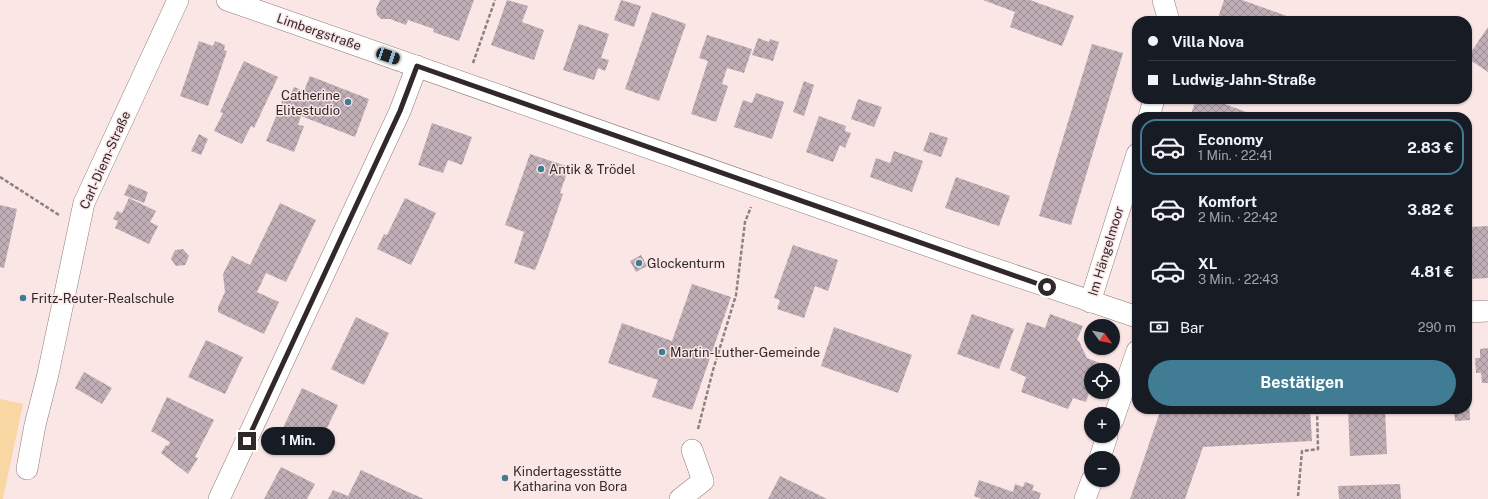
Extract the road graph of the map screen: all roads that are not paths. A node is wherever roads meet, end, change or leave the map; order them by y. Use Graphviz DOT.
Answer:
graph roads {
  1 [pos="178,0"];
  2 [pos="227,0"];
  3 [pos="1163,0"];
  4 [pos="1168,16"];
  5 [pos="417,66"];
  6 [pos="1132,170"];
  7 [pos="1090,302"];
  8 [pos="1488,311"];
  9 [pos="1472,312"];
  10 [pos="1132,315"];
  11 [pos="1132,365"];
  12 [pos="1118,407"];
  13 [pos="692,450"];
  14 [pos="27,469"];
  15 [pos="1089,487"];
  16 [pos="219,499"];
  17 [pos="680,499"];
  18 [pos="1085,499"];
  1 -- 14 [label="street, Carl-Diem-Straße"];
  2 -- 5 [label="street, Limbergstraße"];
  3 -- 4 [label="street"];
  5 -- 7 [label="street, Limbergstraße"];
  5 -- 16 [label="street"];
  6 -- 7 [label="street, Im Hängelmoor"];
  7 -- 10 [label="street, Limbergstraße"];
  8 -- 9 [label="street"];
  11 -- 12 [label="street"];
  13 -- 17 [label="street"];
  15 -- 18 [label="street"];
}
